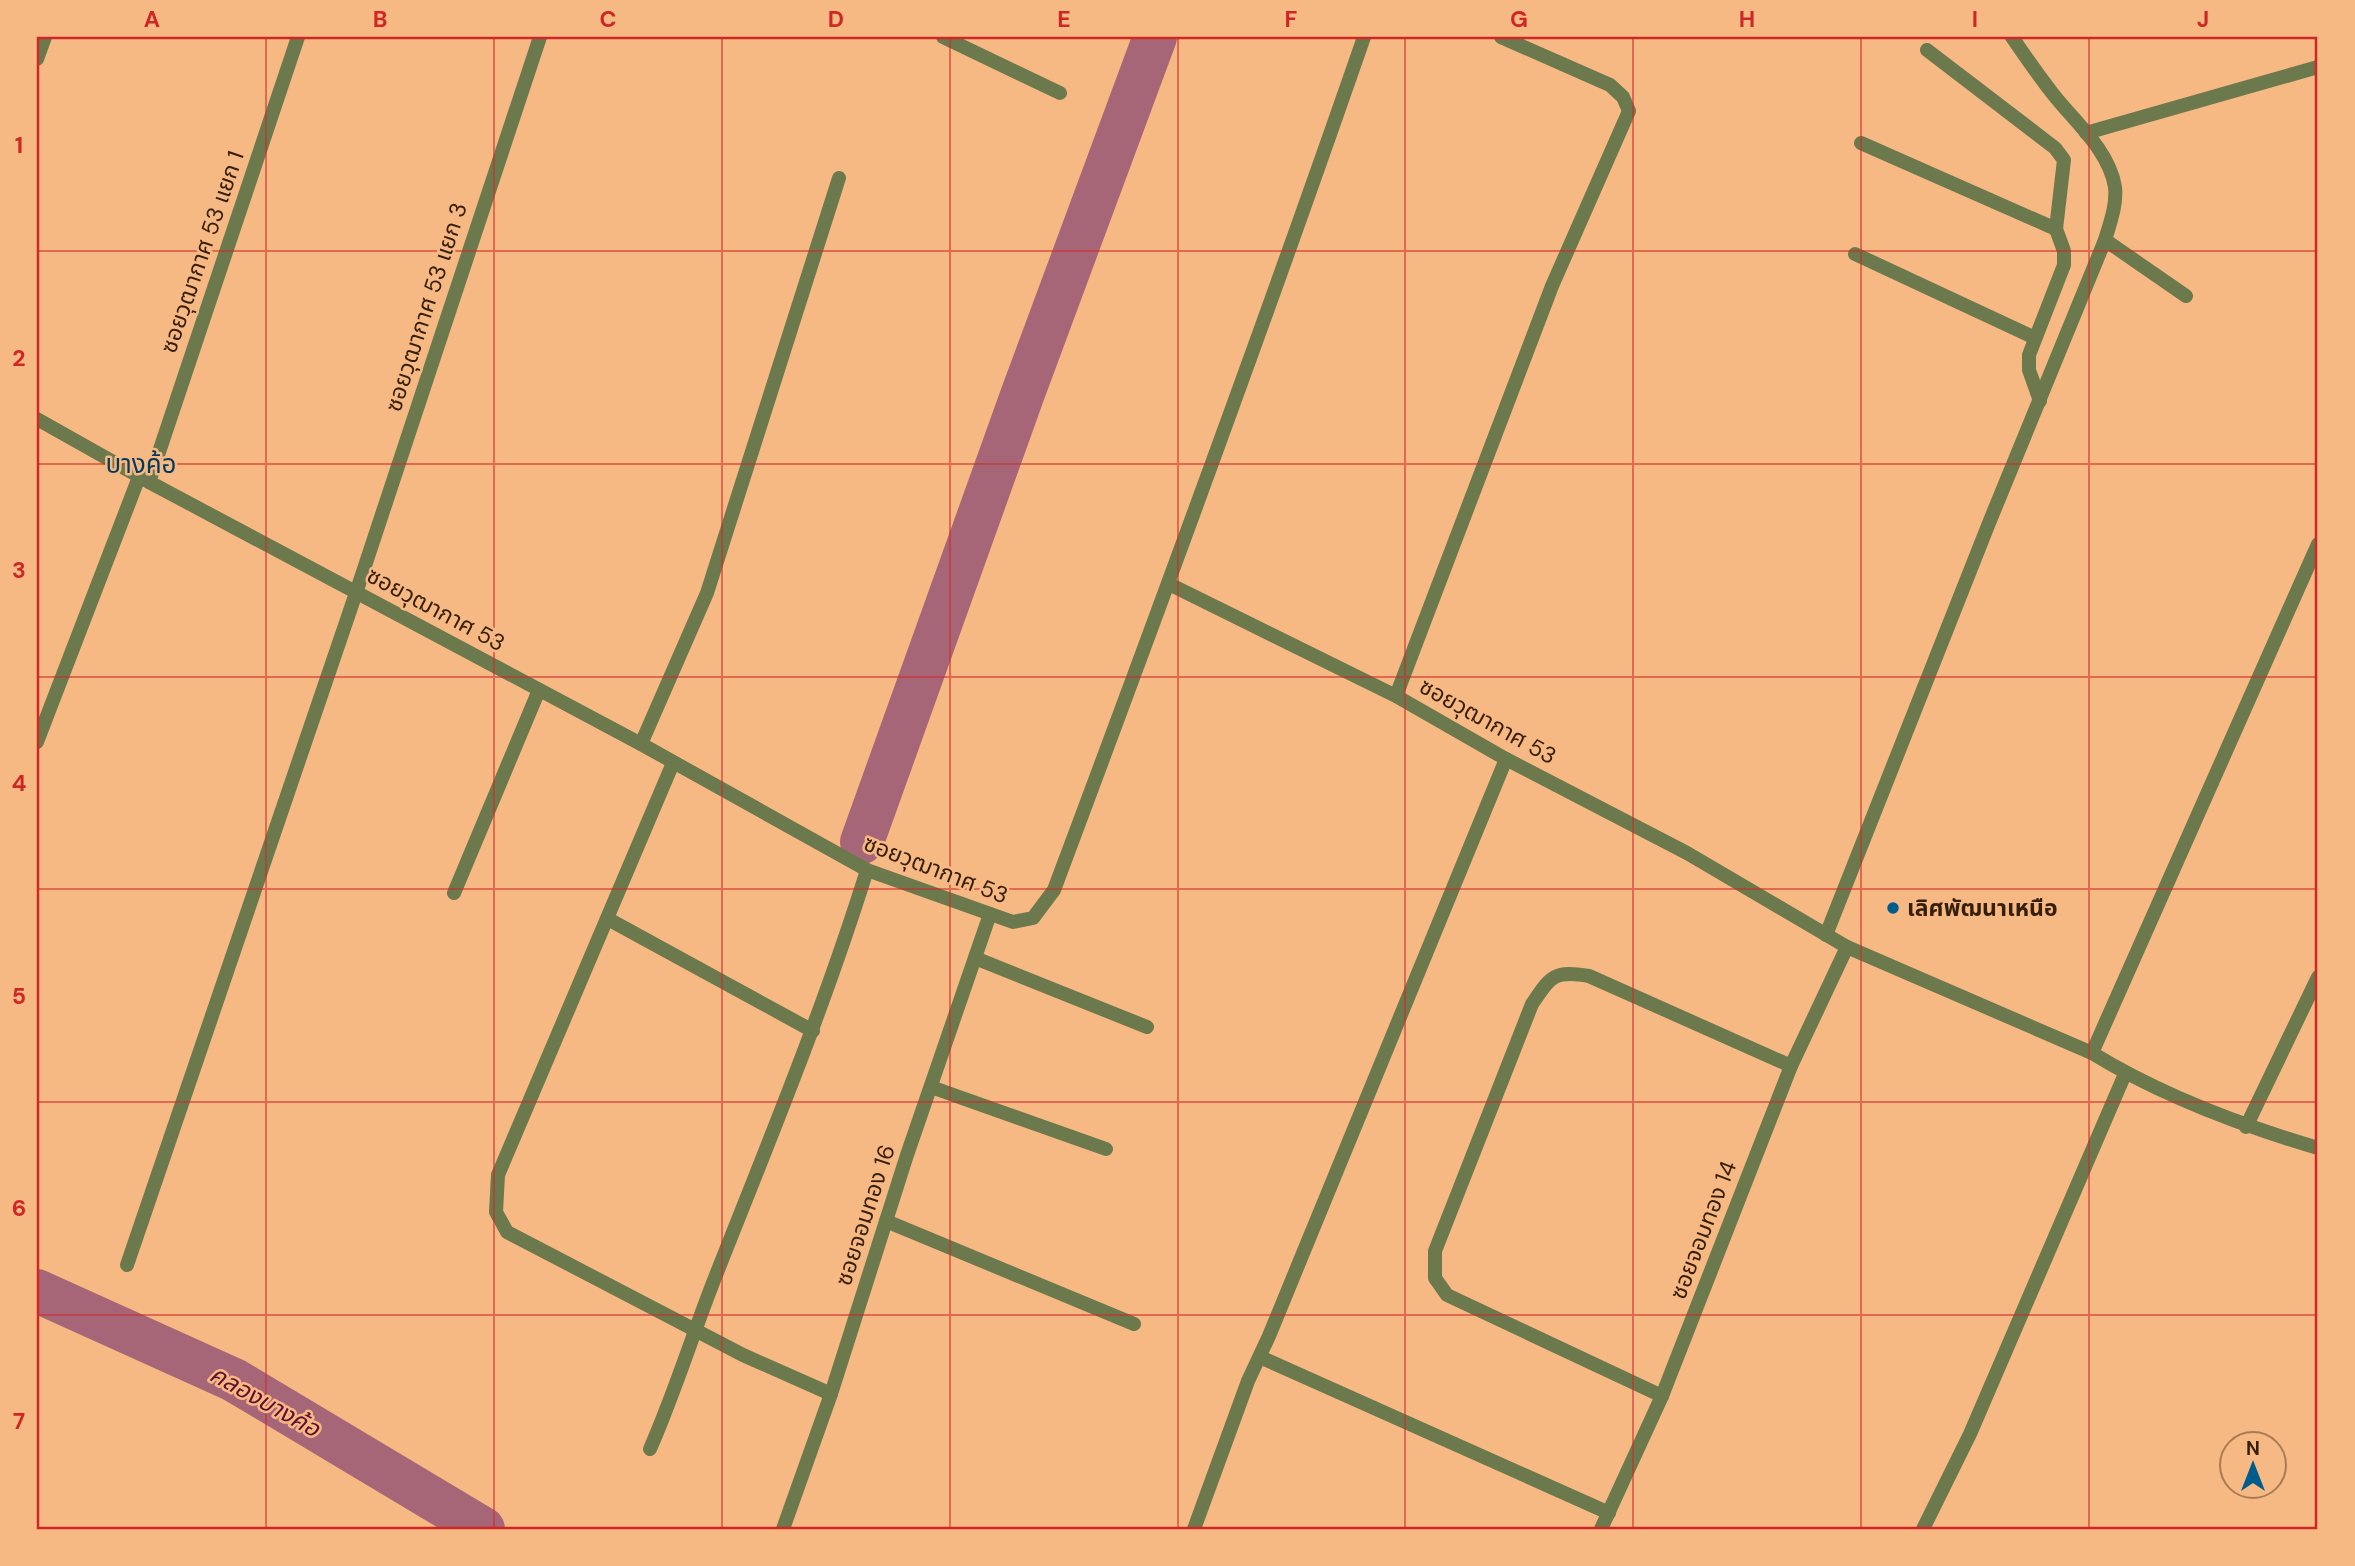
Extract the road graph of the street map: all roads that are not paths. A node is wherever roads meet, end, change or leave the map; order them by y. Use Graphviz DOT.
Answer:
graph roads {
  1 [pos="45,37"];
  2 [pos="298,37"];
  3 [pos="540,37"];
  4 [pos="943,37"];
  5 [pos="1364,37"];
  6 [pos="1501,37"];
  7 [pos="1536,37"];
  8 [pos="2012,37"];
  9 [pos="1927,50"];
  10 [pos="1529,51"];
  11 [pos="37,59"];
  12 [pos="2318,67"];
  13 [pos="1060,93"];
  14 [pos="2086,133"];
  15 [pos="1861,143"];
  16 [pos="839,178"];
  17 [pos="2056,229"];
  18 [pos="2105,240"];
  19 [pos="1855,254"];
  20 [pos="2186,296"];
  21 [pos="2035,338"];
  22 [pos="2039,401"];
  23 [pos="37,419"];
  24 [pos="144,479"];
  25 [pos="2318,544"];
  26 [pos="1169,584"];
  27 [pos="356,593"];
  28 [pos="539,690"];
  29 [pos="1396,695"];
  30 [pos="37,742"];
  31 [pos="641,744"];
  32 [pos="1506,759"];
  33 [pos="673,763"];
  34 [pos="867,870"];
  35 [pos="454,892"];
  36 [pos="990,915"];
  37 [pos="608,919"];
  38 [pos="1826,935"];
  39 [pos="1847,947"];
  40 [pos="975,958"];
  41 [pos="2318,977"];
  42 [pos="1147,1027"];
  43 [pos="813,1031"];
  44 [pos="2092,1053"];
  45 [pos="1790,1066"];
  46 [pos="2125,1074"];
  47 [pos="931,1087"];
  48 [pos="2246,1127"];
  49 [pos="2318,1148"];
  50 [pos="1106,1149"];
  51 [pos="886,1221"];
  52 [pos="127,1265"];
  53 [pos="1134,1324"];
  54 [pos="694,1328"];
  55 [pos="1260,1357"];
  56 [pos="831,1394"];
  57 [pos="1662,1396"];
  58 [pos="650,1449"];
  59 [pos="1609,1513"];
  60 [pos="783,1529"];
  61 [pos="1195,1529"];
  62 [pos="1601,1529"];
  63 [pos="1923,1529"];
  1 -- 11 [label="street"];
  2 -- 24 [label="street, ซอยวุฒากาศ 53 แยก 1"];
  3 -- 27 [label="street, ซอยวุฒากาศ 53 แยก 3"];
  4 -- 13 [label="street"];
  5 -- 26 [label="street"];
  6 -- 10 [label="street"];
  7 -- 10 [label="street"];
  8 -- 14 [label="street"];
  9 -- 17 [label="street"];
  10 -- 29 [label="street"];
  12 -- 14 [label="street"];
  14 -- 18 [label="street"];
  15 -- 17 [label="street"];
  16 -- 31 [label="street"];
  17 -- 21 [label="street"];
  18 -- 20 [label="street"];
  18 -- 22 [label="street"];
  19 -- 21 [label="street"];
  21 -- 22 [label="street"];
  22 -- 38 [label="street"];
  23 -- 24 [label="street, ซอยวุฒากาศ 53"];
  24 -- 27 [label="street, ซอยวุฒากาศ 53"];
  24 -- 30 [label="street, ซอยวุฒากาศ 53 แยก 1"];
  25 -- 44 [label="street"];
  26 -- 29 [label="street, ซอยวุฒากาศ 53"];
  26 -- 36 [label="street, ซอยวุฒากาศ 53"];
  27 -- 28 [label="street, ซอยวุฒากาศ 53"];
  27 -- 52 [label="street, ซอยวุฒากาศ 53 แยก 3"];
  28 -- 31 [label="street, ซอยวุฒากาศ 53"];
  28 -- 35 [label="street"];
  29 -- 32 [label="street, ซอยวุฒากาศ 53"];
  31 -- 33 [label="street, ซอยวุฒากาศ 53"];
  32 -- 38 [label="street, ซอยวุฒากาศ 53"];
  32 -- 55 [label="street"];
  33 -- 34 [label="street, ซอยวุฒากาศ 53"];
  33 -- 37 [label="street"];
  34 -- 36 [label="street, ซอยวุฒากาศ 53"];
  34 -- 43 [label="street"];
  36 -- 40 [label="street, ซอยจอมทอง 16"];
  37 -- 43 [label="street"];
  37 -- 54 [label="street"];
  38 -- 39 [label="street, ซอยวุฒากาศ 53"];
  39 -- 44 [label="street, ซอยวุฒากาศ 53"];
  39 -- 45 [label="street, ซอยจอมทอง 14"];
  40 -- 42 [label="street"];
  40 -- 47 [label="street, ซอยจอมทอง 16"];
  41 -- 48 [label="street"];
  43 -- 54 [label="street"];
  44 -- 46 [label="street, ซอยวุฒากาศ 53"];
  45 -- 57 [label="street, ซอยจอมทอง 14"];
  45 -- 57 [label="street"];
  46 -- 48 [label="street, ซอยวุฒากาศ 53"];
  46 -- 63 [label="street"];
  47 -- 50 [label="street"];
  47 -- 51 [label="street, ซอยจอมทอง 16"];
  48 -- 49 [label="street, ซอยวุฒากาศ 53"];
  51 -- 53 [label="street"];
  51 -- 56 [label="street, ซอยจอมทอง 16"];
  54 -- 56 [label="street"];
  54 -- 58 [label="street"];
  55 -- 59 [label="street"];
  55 -- 61 [label="street"];
  56 -- 60 [label="street, ซอยจอมทอง 16"];
  57 -- 59 [label="street, ซอยจอมทอง 14"];
  59 -- 62 [label="street, ซอยจอมทอง 14"];
}
